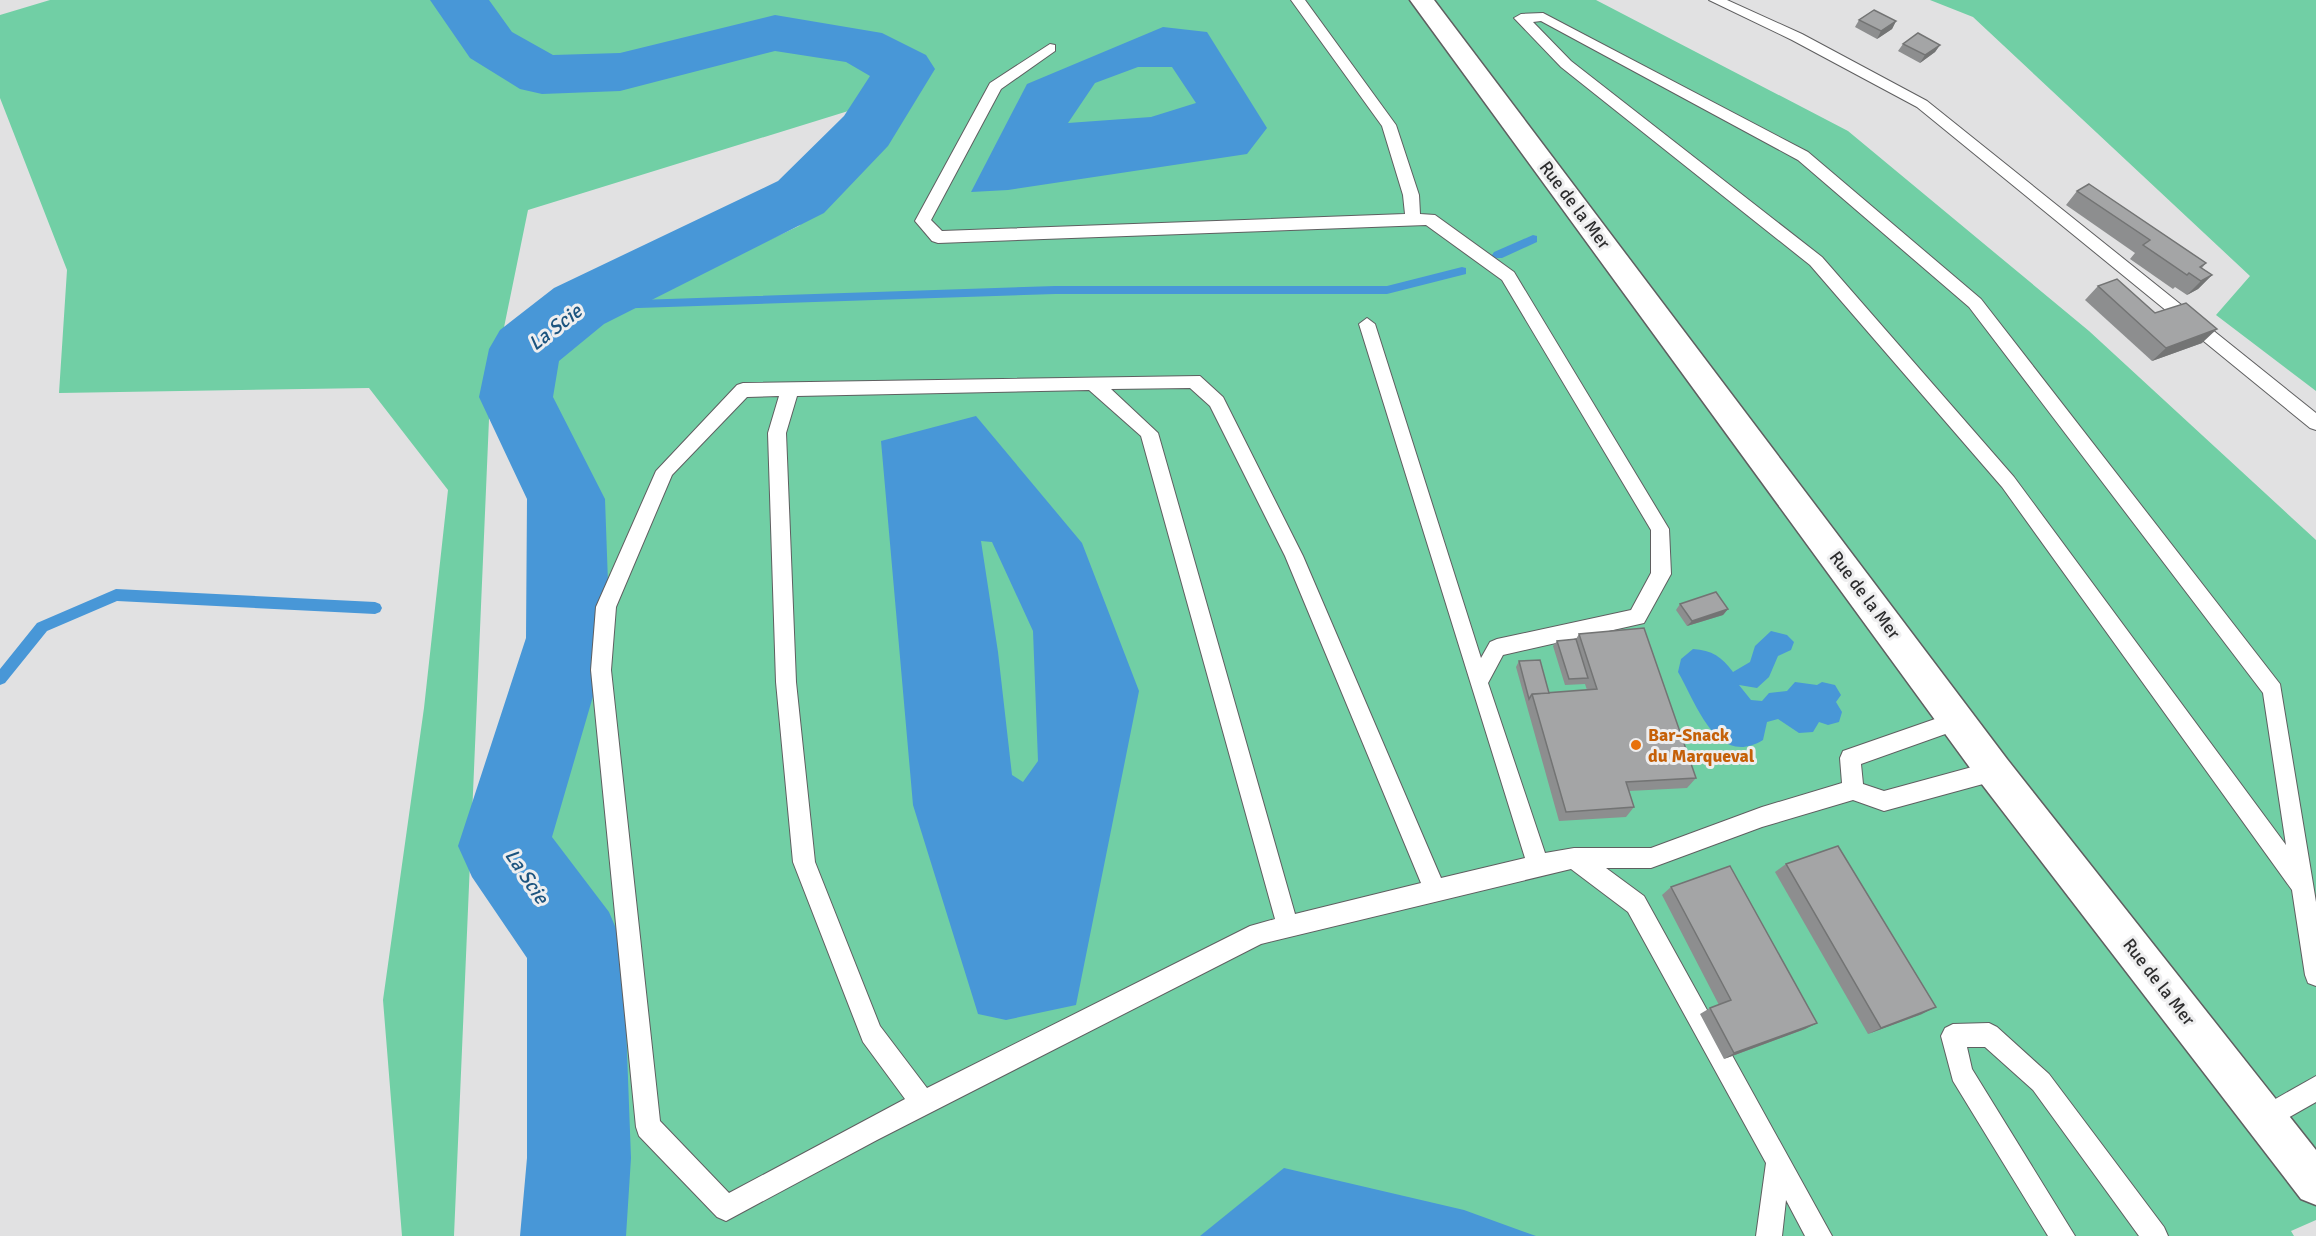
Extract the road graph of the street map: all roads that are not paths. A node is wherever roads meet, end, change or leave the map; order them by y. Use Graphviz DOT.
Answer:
graph roads {
  1 [pos="1299,0"];
  2 [pos="1422,0"];
  3 [pos="1716,0"];
  4 [pos="1050,48"];
  5 [pos="1413,220"];
  6 [pos="1367,324"];
  7 [pos="1093,383"];
  8 [pos="790,389"];
  9 [pos="2316,423"];
  10 [pos="1478,682"];
  11 [pos="1958,720"];
  12 [pos="1994,771"];
  13 [pos="1853,790"];
  14 [pos="1574,858"];
  15 [pos="1538,865"];
  16 [pos="2303,887"];
  17 [pos="1435,891"];
  18 [pos="1288,927"];
  19 [pos="2316,975"];
  20 [pos="2316,1088"];
  21 [pos="923,1103"];
  22 [pos="2265,1119"];
  23 [pos="1778,1162"];
  24 [pos="2316,1184"];
  25 [pos="1769,1236"];
  26 [pos="1819,1236"];
  27 [pos="2062,1236"];
  28 [pos="2155,1236"];
  1 -- 5 [label="lane"];
  2 -- 11 [label="street, Rue de la Mer"];
  3 -- 9 [label="lane"];
  4 -- 5 [label="lane"];
  5 -- 10 [label="lane"];
  6 -- 10 [label="lane"];
  7 -- 8 [label="lane"];
  7 -- 17 [label="lane"];
  7 -- 18 [label="lane"];
  8 -- 21 [label="lane"];
  8 -- 21 [label="lane"];
  10 -- 15 [label="lane"];
  11 -- 12 [label="street, Rue de la Mer"];
  11 -- 13 [label="lane"];
  12 -- 13 [label="lane"];
  12 -- 22 [label="street, Rue de la Mer"];
  13 -- 14 [label="lane"];
  14 -- 15 [label="lane"];
  14 -- 23 [label="lane"];
  15 -- 17 [label="lane"];
  16 -- 16 [label="lane"];
  16 -- 19 [label="lane"];
  17 -- 18 [label="lane"];
  18 -- 21 [label="lane"];
  20 -- 22 [label="lane"];
  22 -- 24 [label="street, Rue de la Mer"];
  23 -- 25 [label="lane"];
  23 -- 26 [label="lane"];
  27 -- 28 [label="lane"];
}
